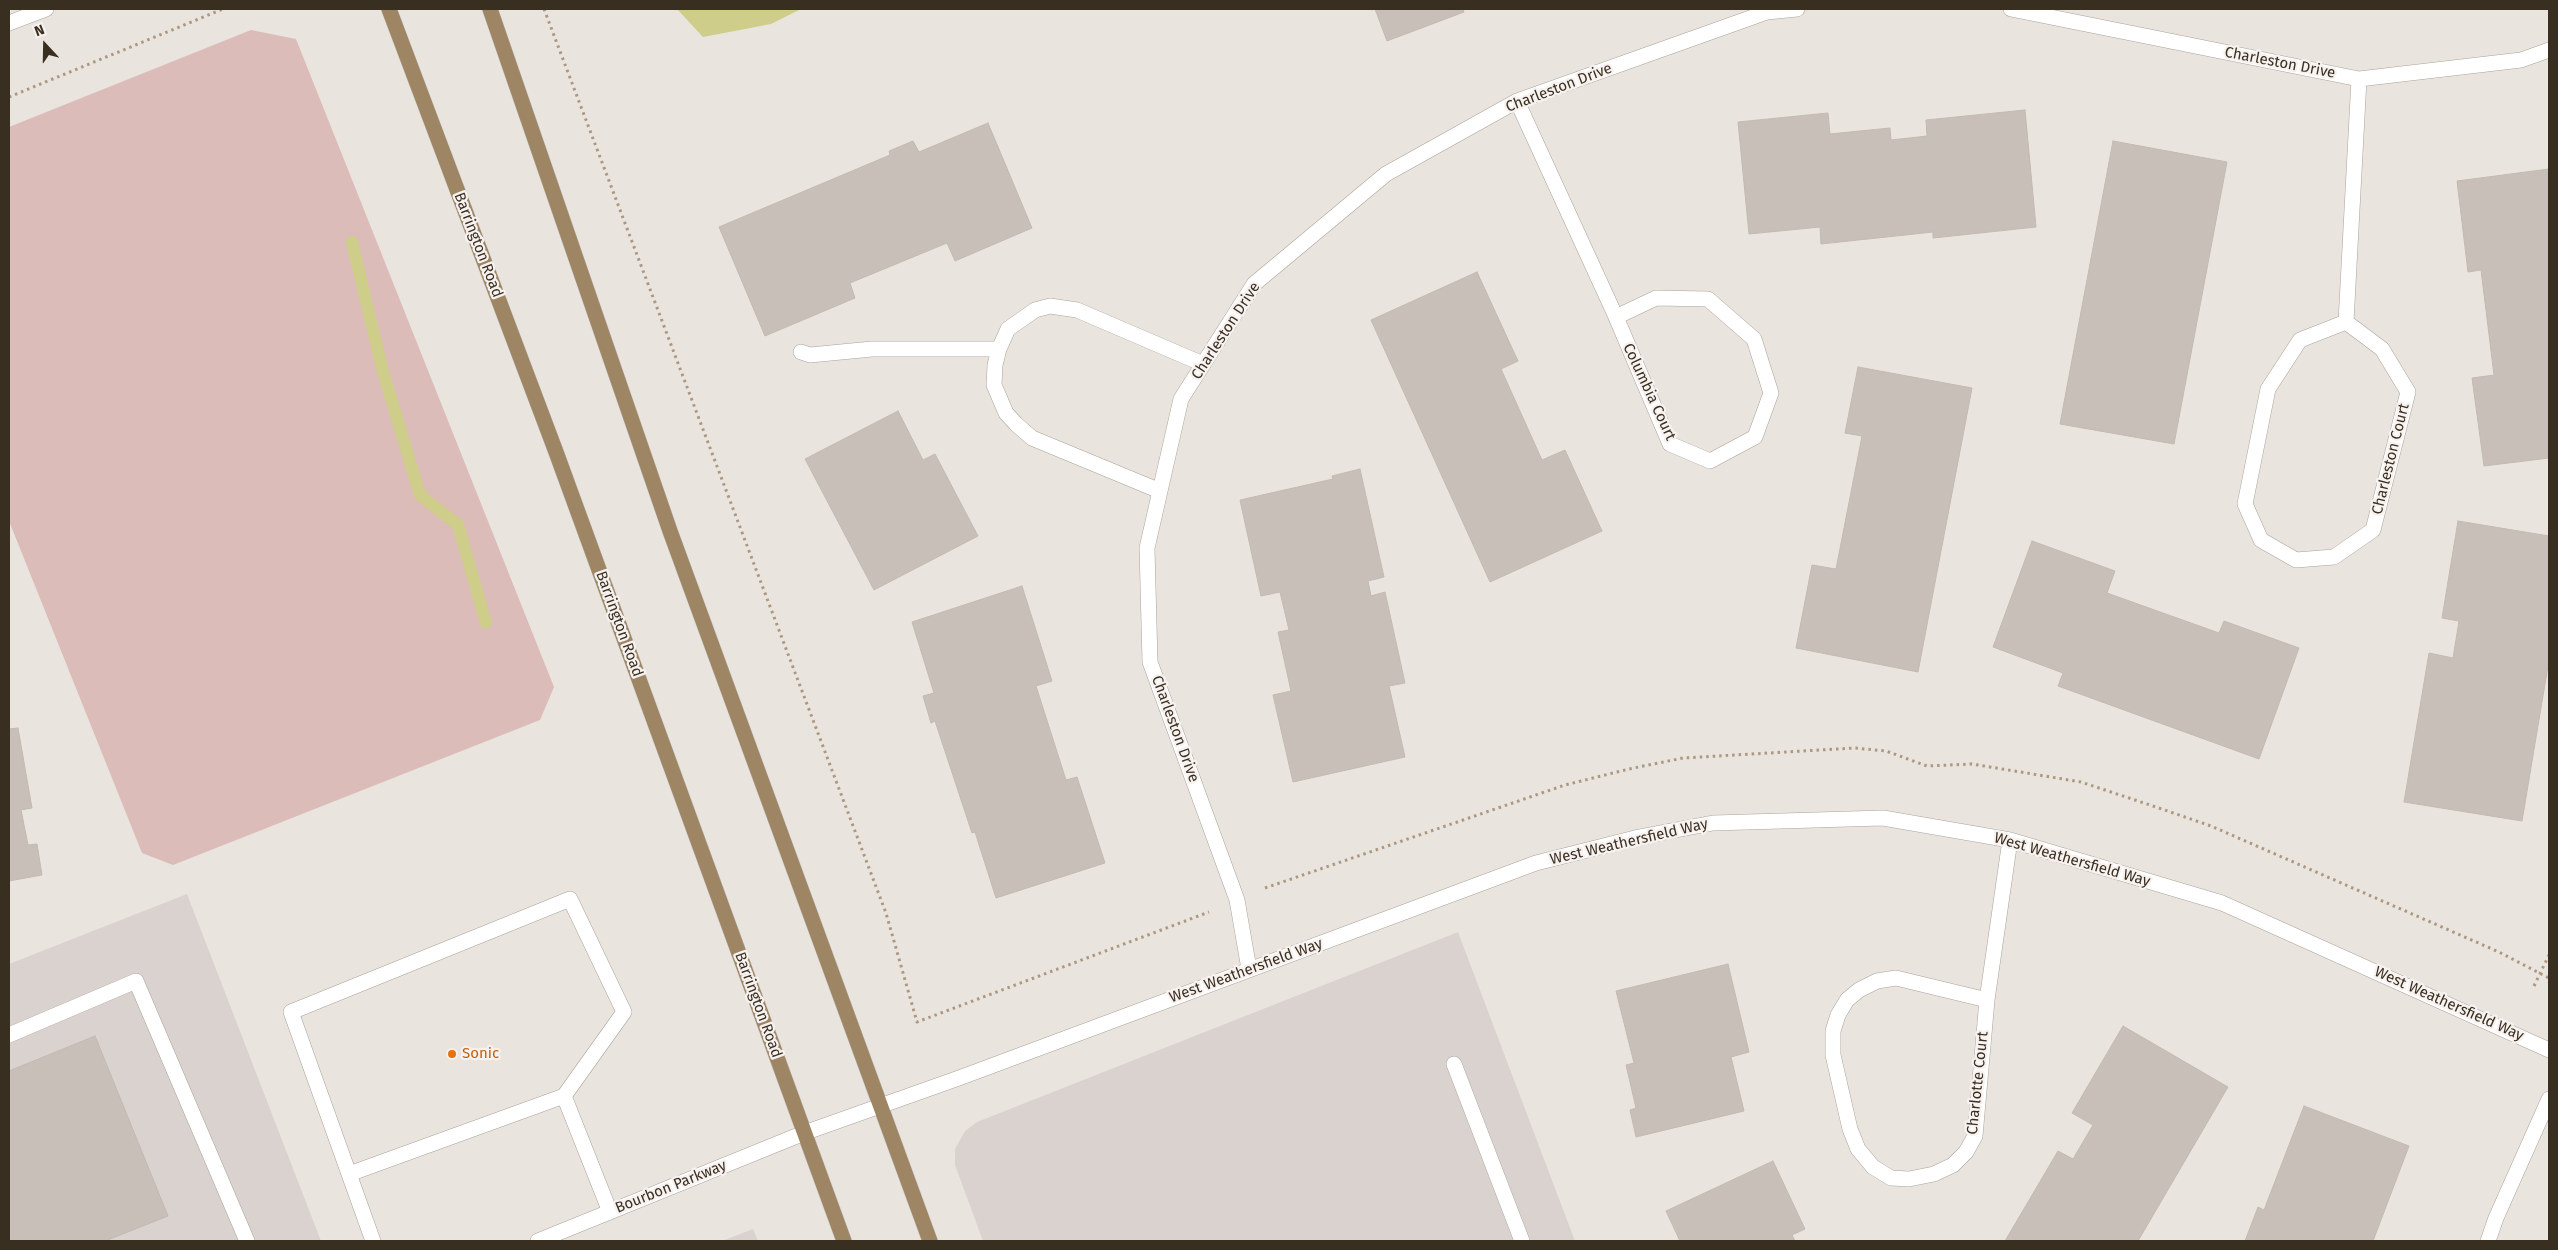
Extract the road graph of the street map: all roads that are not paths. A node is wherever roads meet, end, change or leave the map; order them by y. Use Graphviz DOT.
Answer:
graph roads {
  1 [pos="46,9"];
  2 [pos="389,9"];
  3 [pos="490,9"];
  4 [pos="1797,9"];
  5 [pos="2011,9"];
  6 [pos="9,24"];
  7 [pos="2549,50"];
  8 [pos="2359,79"];
  9 [pos="1518,100"];
  10 [pos="1616,317"];
  11 [pos="2346,322"];
  12 [pos="999,349"];
  13 [pos="800,352"];
  14 [pos="1203,364"];
  15 [pos="1160,491"];
  16 [pos="2010,840"];
  17 [pos="1250,969"];
  18 [pos="1987,1000"];
  19 [pos="9,1035"];
  20 [pos="2549,1050"];
  21 [pos="1454,1064"];
  22 [pos="564,1096"];
  23 [pos="2549,1099"];
  24 [pos="880,1106"];
  25 [pos="804,1133"];
  26 [pos="349,1174"];
  27 [pos="610,1212"];
  28 [pos="247,1241"];
  29 [pos="373,1241"];
  30 [pos="541,1241"];
  31 [pos="844,1241"];
  32 [pos="930,1241"];
  33 [pos="1522,1241"];
  34 [pos="2488,1241"];
  1 -- 6 [label="street"];
  2 -- 25 [label="main road, Barrington Road"];
  3 -- 24 [label="main road"];
  4 -- 9 [label="street, Charleston Drive"];
  5 -- 8 [label="street, Charleston Drive"];
  7 -- 8 [label="street, Charleston Drive"];
  8 -- 11 [label="street"];
  9 -- 10 [label="street, Columbia Court"];
  9 -- 14 [label="street, Charleston Drive"];
  10 -- 10 [label="street, Columbia Court"];
  11 -- 11 [label="street, Charleston Court"];
  12 -- 13 [label="street"];
  12 -- 14 [label="street"];
  12 -- 15 [label="street"];
  14 -- 15 [label="street, Charleston Drive"];
  15 -- 17 [label="street, Charleston Drive"];
  16 -- 17 [label="street, West Weathersfield Way"];
  16 -- 18 [label="street, Charlotte Court"];
  16 -- 20 [label="street, West Weathersfield Way"];
  17 -- 24 [label="street, West Weathersfield Way"];
  18 -- 18 [label="street, Charlotte Court"];
  19 -- 28 [label="street"];
  21 -- 33 [label="street"];
  22 -- 26 [label="street"];
  22 -- 26 [label="street"];
  22 -- 27 [label="street"];
  23 -- 34 [label="street"];
  24 -- 25 [label="street, West Weathersfield Way"];
  24 -- 32 [label="main road"];
  25 -- 27 [label="street, Bourbon Parkway"];
  25 -- 31 [label="main road, Barrington Road"];
  26 -- 29 [label="street"];
  27 -- 30 [label="street, Bourbon Parkway"];
}
